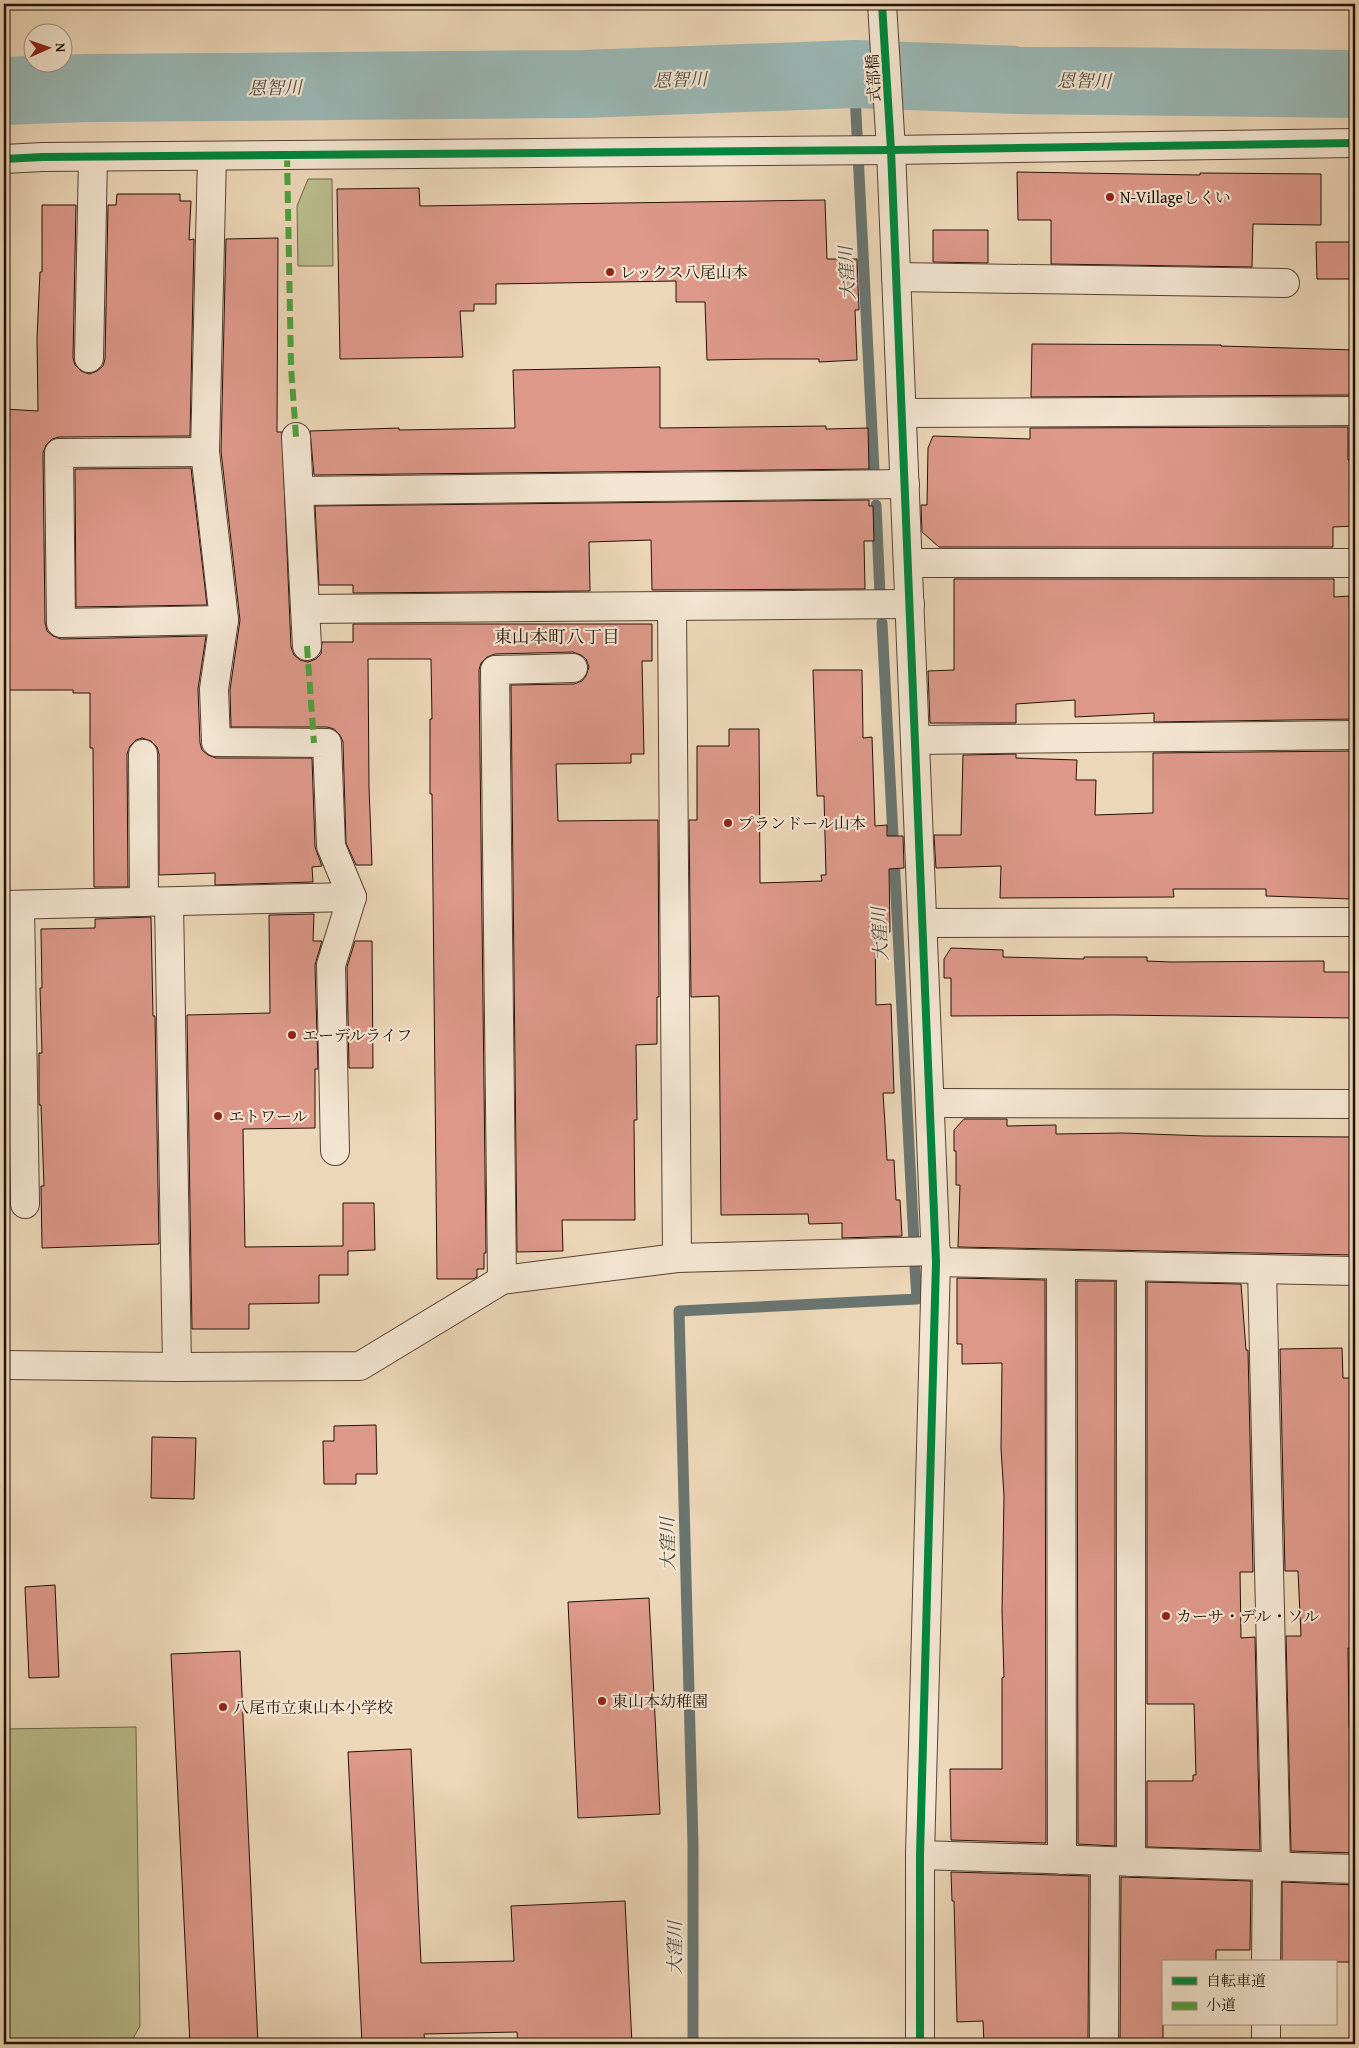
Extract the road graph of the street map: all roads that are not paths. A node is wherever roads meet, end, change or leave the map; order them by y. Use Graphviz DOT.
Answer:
graph roads {
  1 [pos="882,4"];
  2 [pos="1355,143"];
  3 [pos="882,151"];
  4 [pos="212,156"];
  5 [pos="93,157"];
  6 [pos="4,159"];
  7 [pos="896,277"];
  8 [pos="1285,283"];
  9 [pos="89,358"];
  10 [pos="1355,411"];
  11 [pos="902,413"];
  12 [pos="296,437"];
  13 [pos="205,452"];
  14 [pos="905,484"];
  15 [pos="299,491"];
  16 [pos="908,563"];
  17 [pos="1355,563"];
  18 [pos="910,604"];
  19 [pos="672,606"];
  20 [pos="305,609"];
  21 [pos="224,620"];
  22 [pos="306,646"];
  23 [pos="573,668"];
  24 [pos="1355,735"];
  25 [pos="916,740"];
  26 [pos="143,754"];
  27 [pos="352,897"];
  28 [pos="156,902"];
  29 [pos="12,905"];
  30 [pos="1355,922"];
  31 [pos="923,923"];
  32 [pos="931,1103"];
  33 [pos="1355,1104"];
  34 [pos="335,1151"];
  35 [pos="25,1204"];
  36 [pos="936,1257"];
  37 [pos="677,1258"];
  38 [pos="1061,1265"];
  39 [pos="1131,1266"];
  40 [pos="1262,1269"];
  41 [pos="1355,1271"];
  42 [pos="502,1280"];
  43 [pos="4,1365"];
  44 [pos="177,1367"];
  45 [pos="920,1855"];
  46 [pos="1062,1860"];
  47 [pos="1118,1862"];
  48 [pos="1271,1867"];
  49 [pos="1355,1869"];
  50 [pos="1266,1960"];
  51 [pos="1266,2026"];
  52 [pos="920,2044"];
  53 [pos="1104,2044"];
  54 [pos="1266,2044"];
  1 -- 3 [label="street, 式部橋"];
  2 -- 3 [label="street"];
  3 -- 4 [label="street"];
  3 -- 7 [label="street, 式部橋"];
  4 -- 5 [label="street"];
  4 -- 13 [label="street"];
  5 -- 6 [label="street"];
  5 -- 9 [label="street"];
  7 -- 8 [label="street"];
  7 -- 11 [label="street, 式部橋"];
  10 -- 11 [label="street"];
  11 -- 14 [label="street, 式部橋"];
  12 -- 15 [label="street"];
  13 -- 21 [label="street"];
  13 -- 21 [label="street"];
  14 -- 15 [label="street"];
  14 -- 16 [label="street, 式部橋"];
  15 -- 20 [label="street"];
  16 -- 17 [label="street"];
  16 -- 18 [label="street, 式部橋"];
  18 -- 19 [label="street"];
  18 -- 25 [label="street, 式部橋"];
  19 -- 20 [label="street"];
  19 -- 37 [label="street"];
  20 -- 22 [label="street"];
  21 -- 27 [label="street"];
  23 -- 42 [label="street"];
  24 -- 25 [label="street"];
  25 -- 31 [label="street, 式部橋"];
  26 -- 28 [label="street"];
  27 -- 28 [label="street"];
  27 -- 34 [label="street"];
  28 -- 29 [label="street"];
  28 -- 44 [label="street"];
  29 -- 35 [label="street"];
  30 -- 31 [label="street"];
  31 -- 32 [label="street, 式部橋"];
  32 -- 33 [label="street"];
  32 -- 36 [label="street, 式部橋"];
  36 -- 37 [label="street"];
  36 -- 38 [label="street"];
  36 -- 45 [label="street, 式部橋"];
  37 -- 42 [label="street"];
  38 -- 39 [label="street"];
  38 -- 46 [label="street"];
  39 -- 40 [label="street"];
  39 -- 47 [label="street"];
  40 -- 41 [label="street"];
  40 -- 48 [label="street"];
  42 -- 44 [label="street"];
  43 -- 44 [label="street"];
  45 -- 46 [label="street"];
  45 -- 52 [label="street, 式部橋"];
  46 -- 47 [label="street"];
  47 -- 48 [label="street"];
  47 -- 53 [label="street"];
  48 -- 49 [label="street"];
  48 -- 50 [label="street"];
  51 -- 54 [label="street"];
}
